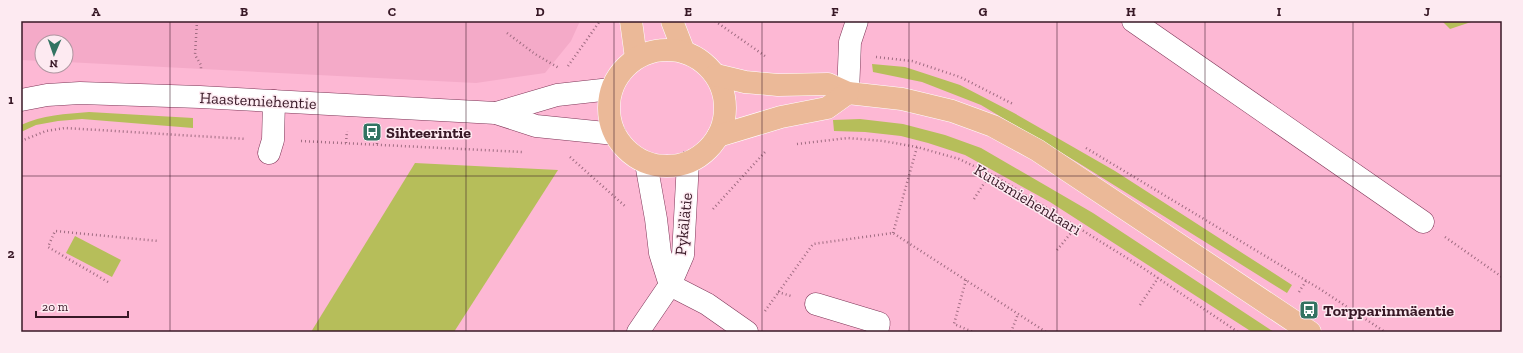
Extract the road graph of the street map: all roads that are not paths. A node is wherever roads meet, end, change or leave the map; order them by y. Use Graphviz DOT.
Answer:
graph roads {
  1 [pos="631,21"];
  2 [pos="672,21"];
  3 [pos="856,21"];
  4 [pos="1133,21"];
  5 [pos="684,52"];
  6 [pos="636,58"];
  7 [pos="716,75"];
  8 [pos="611,89"];
  9 [pos="848,92"];
  10 [pos="21,100"];
  11 [pos="274,101"];
  12 [pos="496,113"];
  13 [pos="615,134"];
  14 [pos="718,136"];
  15 [pos="271,147"];
  16 [pos="688,162"];
  17 [pos="646,163"];
  18 [pos="1423,222"];
  19 [pos="670,285"];
  20 [pos="816,304"];
  21 [pos="638,332"];
  22 [pos="747,332"];
  23 [pos="877,332"];
  24 [pos="1310,332"];
  1 -- 6 [label="main road"];
  2 -- 5 [label="main road"];
  3 -- 9 [label="street"];
  4 -- 18 [label="street"];
  5 -- 6 [label="main road"];
  5 -- 7 [label="main road"];
  6 -- 8 [label="main road"];
  7 -- 9 [label="main road"];
  7 -- 14 [label="main road"];
  8 -- 12 [label="street, Haastemiehentie"];
  8 -- 13 [label="main road"];
  9 -- 14 [label="main road"];
  9 -- 24 [label="main road"];
  10 -- 11 [label="street, Haastemiehentie"];
  11 -- 12 [label="street, Haastemiehentie"];
  11 -- 15 [label="street"];
  12 -- 13 [label="street, Haastemiehentie"];
  13 -- 17 [label="main road"];
  14 -- 16 [label="main road"];
  16 -- 17 [label="main road"];
  16 -- 19 [label="street, Pykälätie"];
  17 -- 19 [label="street, Pykälätie"];
  19 -- 21 [label="street, Pykälätie"];
  19 -- 22 [label="street"];
  20 -- 23 [label="street"];
}
